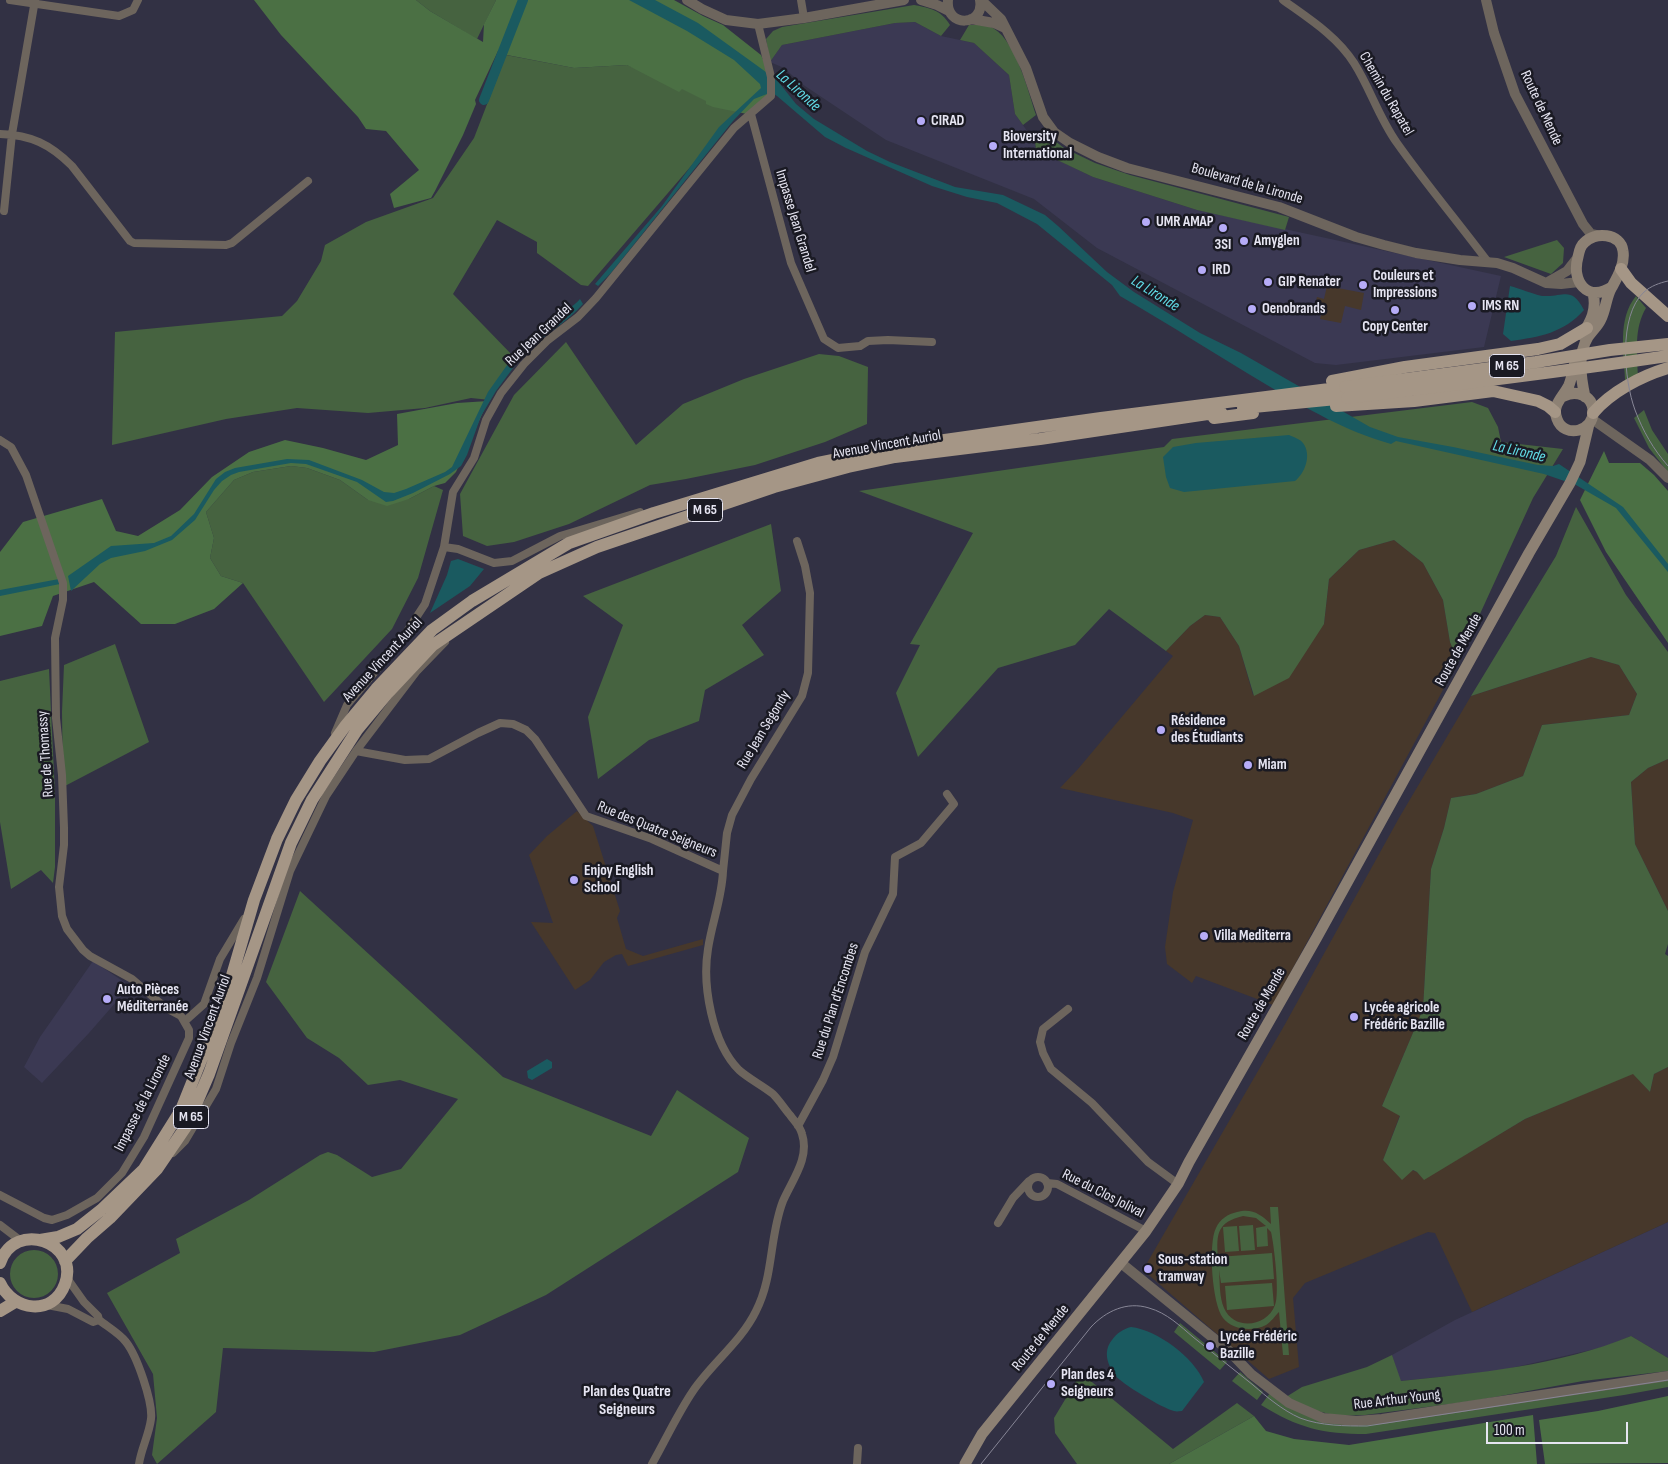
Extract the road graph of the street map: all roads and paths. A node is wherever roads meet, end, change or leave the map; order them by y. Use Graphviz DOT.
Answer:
graph roads {
  1 [pos="10,0"];
  2 [pos="138,0"];
  3 [pos="687,0"];
  4 [pos="801,0"];
  5 [pos="904,0"];
  6 [pos="921,0"];
  7 [pos="981,0"];
  8 [pos="1282,0"];
  9 [pos="1486,0"];
  10 [pos="34,2"];
  11 [pos="949,5"];
  12 [pos="804,18"];
  13 [pos="972,19"];
  14 [pos="758,24"];
  15 [pos="1005,28"];
  16 [pos="751,114"];
  17 [pos="0,134"];
  18 [pos="12,134"];
  19 [pos="308,181"];
  20 [pos="4,211"];
  21 [pos="1583,224"];
  22 [pos="1596,235"];
  23 [pos="1584,242"];
  24 [pos="1578,257"];
  25 [pos="1488,262"];
  26 [pos="1621,269"];
  27 [pos="1579,282"];
  28 [pos="1546,283"];
  29 [pos="1612,287"];
  30 [pos="1593,293"];
  31 [pos="1668,316"];
  32 [pos="1587,328"];
  33 [pos="932,342"];
  34 [pos="1668,344"];
  35 [pos="1668,356"];
  36 [pos="1668,368"];
  37 [pos="1306,389"];
  38 [pos="1346,392"];
  39 [pos="1564,396"];
  40 [pos="1586,397"];
  41 [pos="1331,403"];
  42 [pos="1555,412"];
  43 [pos="1592,419"];
  44 [pos="1573,431"];
  45 [pos="996,433"];
  46 [pos="0,440"];
  47 [pos="1583,450"];
  48 [pos="1668,478"];
  49 [pos="706,496"];
  50 [pos="797,541"];
  51 [pos="444,546"];
  52 [pos="462,625"];
  53 [pos="329,749"];
  54 [pos="356,751"];
  55 [pos="947,794"];
  56 [pos="723,871"];
  57 [pos="254,902"];
  58 [pos="1068,1008"];
  59 [pos="185,1021"];
  60 [pos="798,1126"];
  61 [pos="157,1169"];
  62 [pos="1029,1182"];
  63 [pos="1047,1183"];
  64 [pos="1178,1184"];
  65 [pos="0,1195"];
  66 [pos="998,1223"];
  67 [pos="0,1225"];
  68 [pos="1146,1231"];
  69 [pos="40,1240"];
  70 [pos="21,1241"];
  71 [pos="0,1258"];
  72 [pos="65,1261"];
  73 [pos="1121,1263"];
  74 [pos="66,1278"];
  75 [pos="0,1284"];
  76 [pos="15,1302"];
  77 [pos="45,1304"];
  78 [pos="0,1311"];
  79 [pos="99,1320"];
  80 [pos="1668,1376"];
  81 [pos="858,1448"];
  82 [pos="139,1464"];
  83 [pos="652,1464"];
  84 [pos="857,1464"];
  85 [pos="965,1464"];
  1 -- 10 [label="street"];
  2 -- 10 [label="street"];
  3 -- 14 [label="street"];
  4 -- 12 [label="street"];
  5 -- 12 [label="street"];
  6 -- 11 [label="street"];
  7 -- 13 [label="street"];
  7 -- 15 [label="street, Boulevard de la Lironde"];
  8 -- 25 [label="street, Chemin du Rapatel"];
  9 -- 21 [label="street, Route de Mende"];
  10 -- 18 [label="street"];
  11 -- 13 [label="street"];
  12 -- 14 [label="street"];
  13 -- 15 [label="street"];
  14 -- 16 [label="street, Rue Jean Grandel"];
  15 -- 25 [label="street, Boulevard de la Lironde"];
  16 -- 33 [label="street, Impasse Jean Grandel"];
  16 -- 51 [label="street, Rue Jean Grandel"];
  17 -- 18 [label="street"];
  18 -- 19 [label="street"];
  18 -- 20 [label="street"];
  21 -- 22 [label="street"];
  21 -- 23 [label="street"];
  22 -- 23 [label="main road"];
  22 -- 26 [label="main road"];
  23 -- 24 [label="main road"];
  24 -- 27 [label="main road"];
  24 -- 28 [label="street"];
  25 -- 28 [label="street, Boulevard de la Lironde"];
  26 -- 29 [label="main road"];
  26 -- 31 [label="main road"];
  27 -- 28 [label="street, Boulevard de la Lironde"];
  27 -- 30 [label="main road"];
  29 -- 30 [label="main road"];
  29 -- 40 [label="main road"];
  30 -- 32 [label="main road"];
  32 -- 37 [label="main road, M 65"];
  32 -- 39 [label="main road"];
  34 -- 38 [label="main road, M 65, bridge"];
  35 -- 38 [label="main road, M 65, bridge"];
  36 -- 43 [label="main road"];
  37 -- 38 [label="main road, Avenue Vincent Auriol / M 65"];
  37 -- 45 [label="main road, Avenue Vincent Auriol / M 65"];
  37 -- 45 [label="main road, M 65"];
  38 -- 41 [label="main road, M 65"];
  39 -- 40 [label="main road"];
  39 -- 42 [label="main road"];
  40 -- 43 [label="main road"];
  41 -- 42 [label="main road, M 65"];
  41 -- 52 [label="main road, Avenue Vincent Auriol / M 65"];
  42 -- 44 [label="main road"];
  43 -- 44 [label="main road"];
  43 -- 47 [label="main road, Route de Mende"];
  43 -- 48 [label="street"];
  44 -- 47 [label="main road"];
  45 -- 49 [label="main road, Avenue Vincent Auriol / M 65"];
  46 -- 59 [label="street, Rue de Thomassy"];
  47 -- 64 [label="main road, Route de Mende"];
  49 -- 51 [label="street, Avenue Vincent Auriol"];
  49 -- 53 [label="main road, Avenue Vincent Auriol / M 65"];
  50 -- 56 [label="street, Rue Jean Segondy"];
  51 -- 53 [label="street, Rue Jean Grandel"];
  52 -- 54 [label="street, Avenue Vincent Auriol"];
  52 -- 61 [label="main road, Avenue Vincent Auriol / M 65"];
  53 -- 57 [label="main road, Avenue Vincent Auriol / M 65"];
  54 -- 56 [label="street, Rue des Quatre Seigneurs"];
  54 -- 61 [label="street, Avenue Vincent Auriol"];
  55 -- 60 [label="street, Rue du Plan d'Encombes"];
  56 -- 60 [label="street, Rue des Quatre Seigneurs"];
  57 -- 59 [label="street, Avenue Vincent Auriol"];
  57 -- 69 [label="main road, Avenue Vincent Auriol / M 65"];
  58 -- 64 [label="street"];
  59 -- 65 [label="street, Impasse de la Lironde"];
  60 -- 83 [label="street, Rue des Quatre Seigneurs"];
  61 -- 72 [label="main road, Avenue Vincent Auriol / M 65"];
  62 -- 63 [label="street, Rue du Clos Jolival"];
  62 -- 63 [label="street, Rue du Clos Jolival"];
  62 -- 66 [label="street"];
  63 -- 68 [label="street, Rue du Clos Jolival"];
  64 -- 68 [label="main road, Route de Mende"];
  67 -- 70 [label="street"];
  68 -- 73 [label="main road, Route de Mende"];
  69 -- 70 [label="main road, Avenue Vincent Auriol"];
  69 -- 72 [label="main road"];
  70 -- 71 [label="main road"];
  72 -- 74 [label="main road"];
  73 -- 80 [label="street, Rue Arthur Young"];
  73 -- 85 [label="main road, Route de Mende"];
  74 -- 77 [label="main road"];
  74 -- 79 [label="street"];
  75 -- 76 [label="main road"];
  76 -- 77 [label="main road"];
  76 -- 78 [label="main road"];
  77 -- 79 [label="street"];
  79 -- 82 [label="street"];
  81 -- 84 [label="street"];
}
